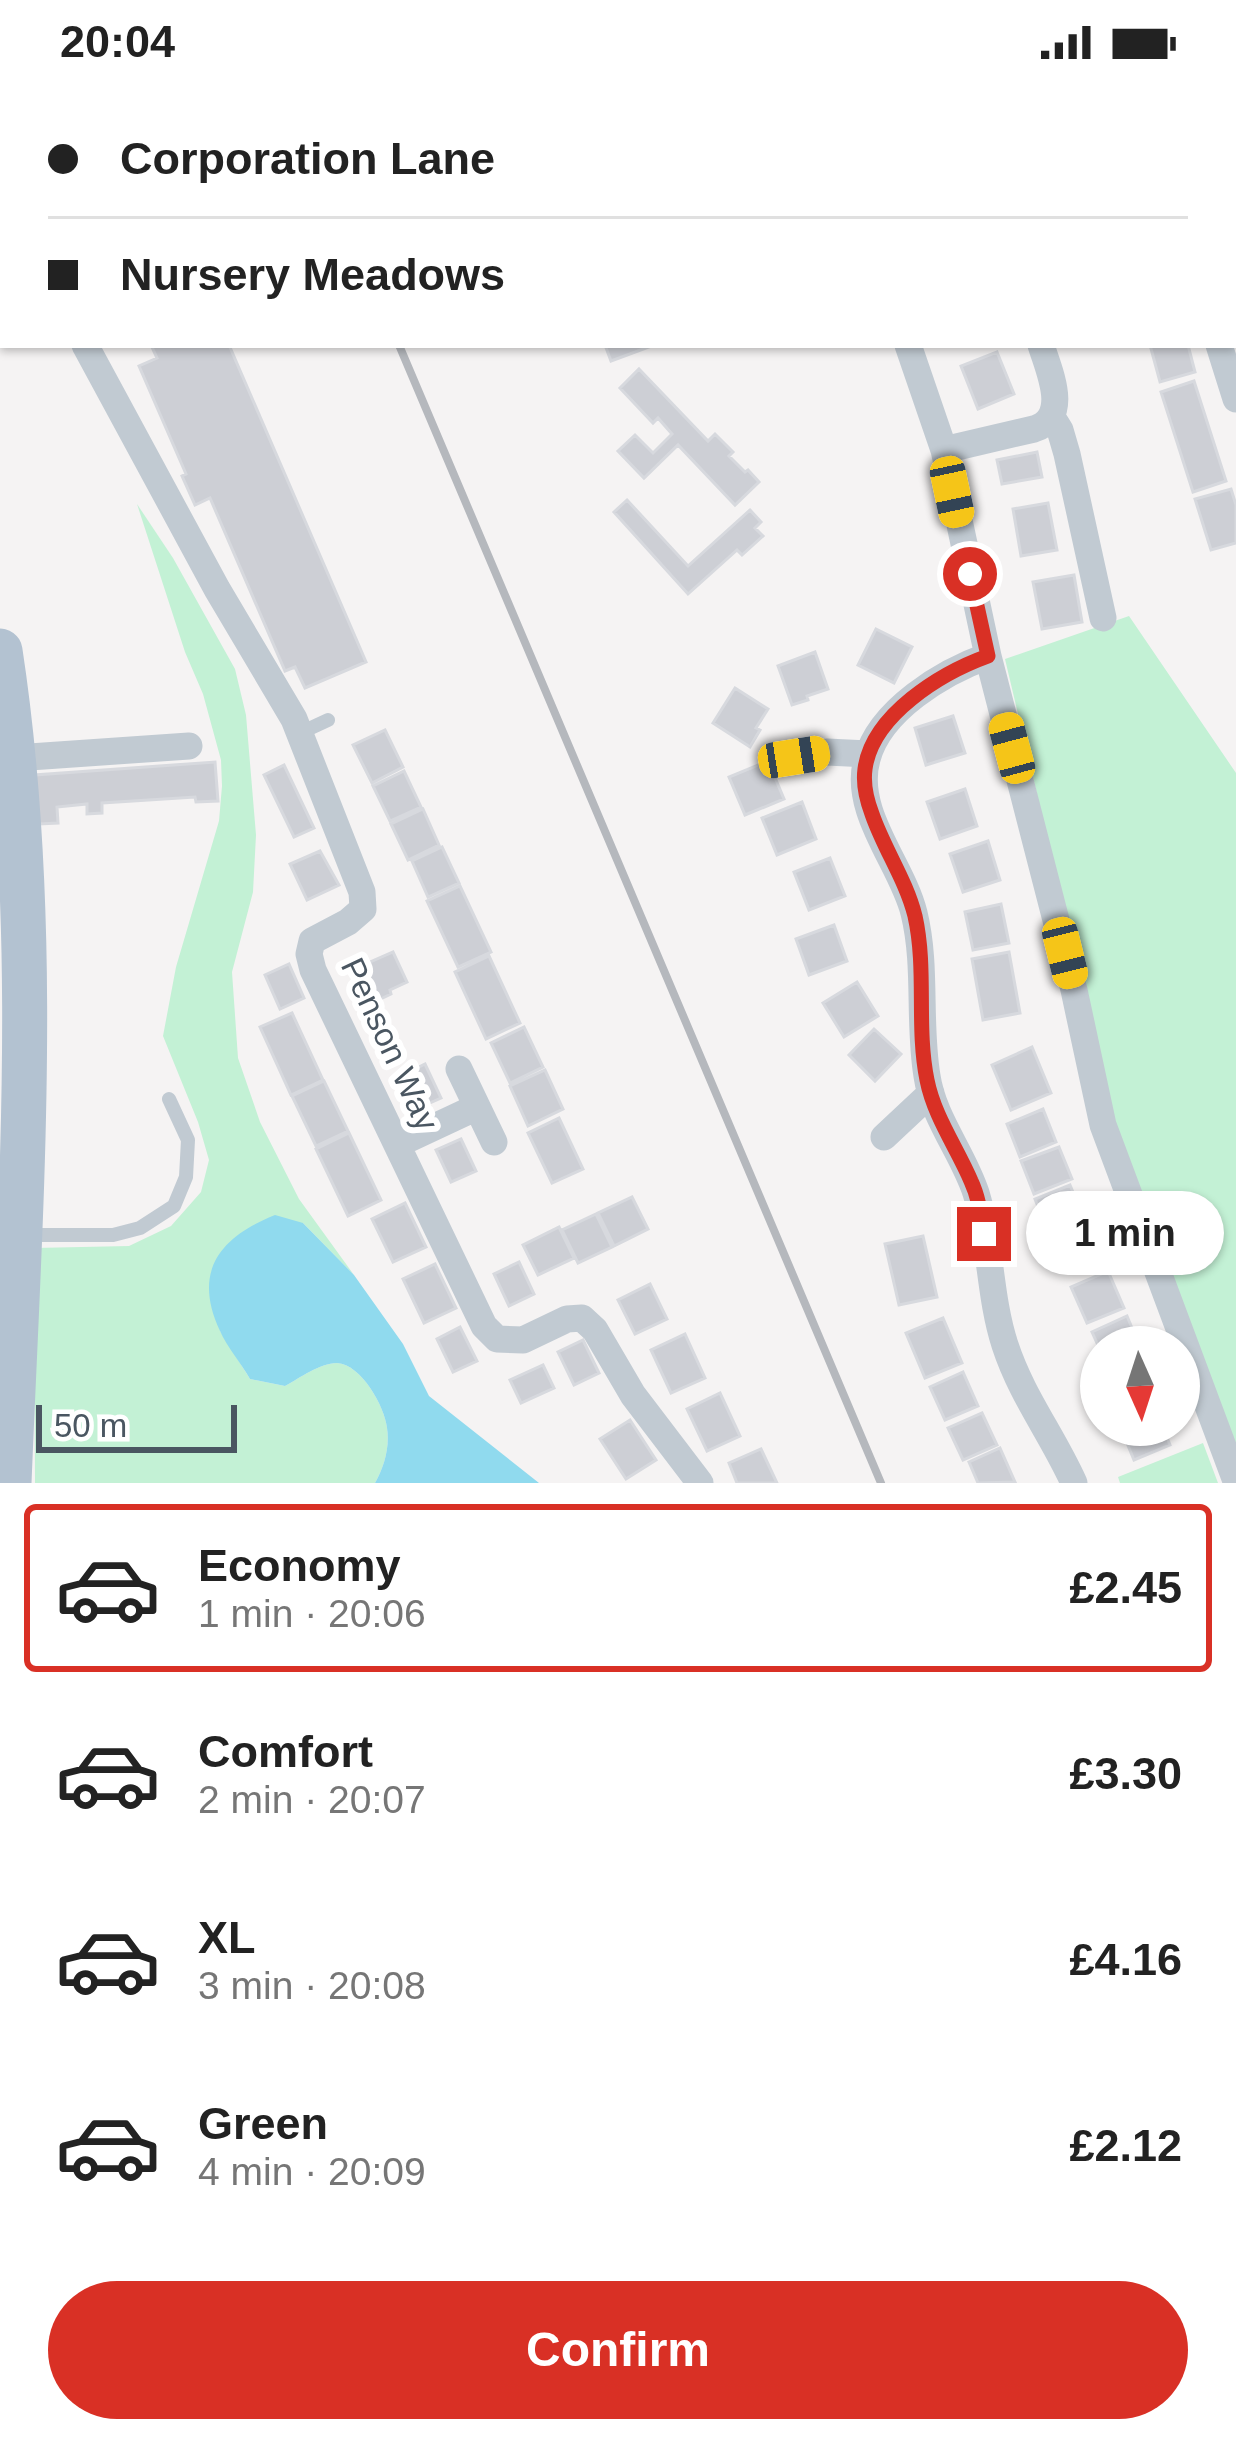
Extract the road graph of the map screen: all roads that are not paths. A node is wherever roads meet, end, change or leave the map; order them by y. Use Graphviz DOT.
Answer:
graph roads {
  1 [pos="87,348"];
  2 [pos="909,348"];
  3 [pos="1042,348"];
  4 [pos="1220,348"];
  5 [pos="1236,399"];
  6 [pos="1052,417"];
  7 [pos="944,450"];
  8 [pos="1103,618"];
  9 [pos="0,651"];
  10 [pos="988,656"];
  11 [pos="328,721"];
  12 [pos="300,733"];
  13 [pos="10,746"];
  14 [pos="189,746"];
  15 [pos="868,754"];
  16 [pos="794,757"];
  17 [pos="459,1069"];
  18 [pos="931,1093"];
  19 [pos="169,1099"];
  20 [pos="477,1107"];
  21 [pos="884,1137"];
  22 [pos="494,1142"];
  23 [pos="398,1144"];
  24 [pos="12,1251"];
  25 [pos="1236,1481"];
  26 [pos="9,1483"];
  27 [pos="700,1483"];
  28 [pos="1074,1483"];
  1 -- 12 [label="street, Penson Way"];
  2 -- 7 [label="street"];
  3 -- 6 [label="street"];
  4 -- 5 [label="street"];
  6 -- 7 [label="street"];
  6 -- 8 [label="street"];
  7 -- 10 [label="street"];
  9 -- 13 [label="main road"];
  10 -- 15 [label="street"];
  10 -- 25 [label="street"];
  11 -- 12 [label="lane"];
  12 -- 23 [label="street, Penson Way"];
  13 -- 14 [label="street"];
  13 -- 24 [label="main road"];
  15 -- 16 [label="street"];
  15 -- 18 [label="street"];
  17 -- 20 [label="street"];
  18 -- 21 [label="street"];
  18 -- 28 [label="street"];
  19 -- 24 [label="lane"];
  20 -- 22 [label="street"];
  20 -- 23 [label="street"];
  23 -- 27 [label="street, Penson Way"];
  24 -- 26 [label="main road"];
}
